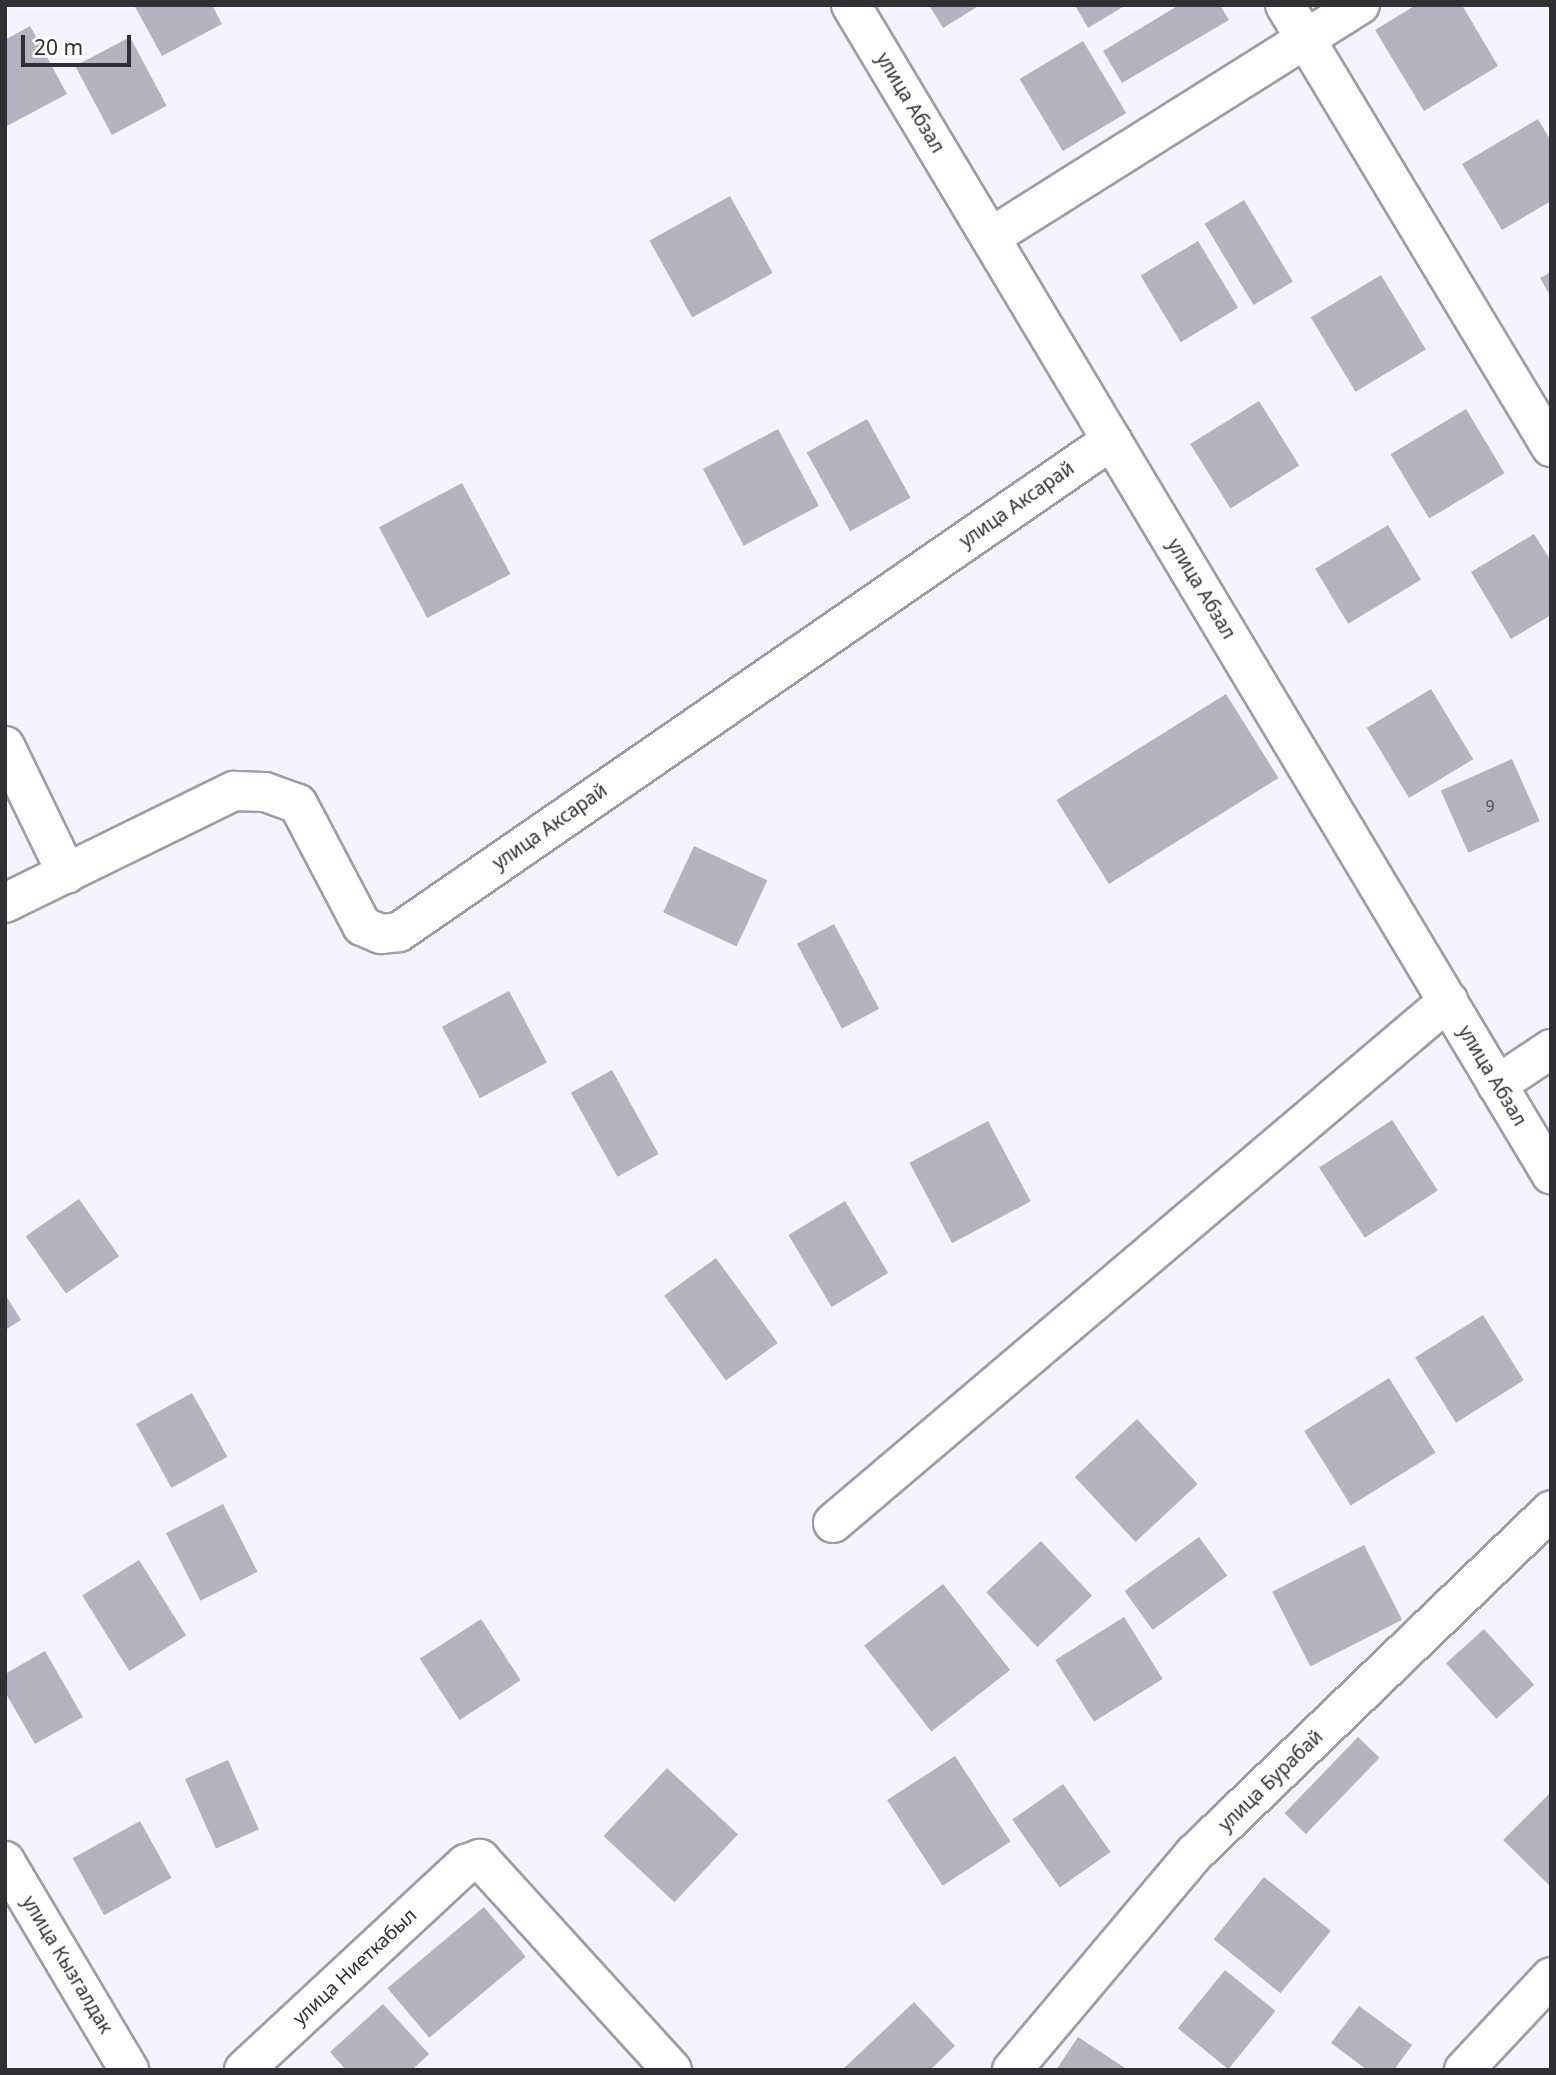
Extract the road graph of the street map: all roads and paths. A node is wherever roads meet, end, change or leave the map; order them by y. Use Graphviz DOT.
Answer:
graph roads {
  1 [pos="851,5"];
  2 [pos="1285,5"];
  3 [pos="1360,5"];
  4 [pos="1304,37"];
  5 [pos="991,237"];
  6 [pos="1112,440"];
  7 [pos="1551,447"];
  8 [pos="5,746"];
  9 [pos="67,874"];
  10 [pos="5,903"];
  11 [pos="1448,1001"];
  12 [pos="1551,1049"];
  13 [pos="1497,1085"];
  14 [pos="1551,1174"];
  15 [pos="1551,1511"];
  16 [pos="833,1523"];
  17 [pos="5,1861"];
  18 [pos="1551,1977"];
  19 [pos="129,2070"];
  20 [pos="244,2070"];
  21 [pos="672,2070"];
  22 [pos="1012,2070"];
  23 [pos="1464,2070"];
  1 -- 5 [label="street, улица Абзал"];
  2 -- 4 [label="street"];
  3 -- 4 [label="street"];
  4 -- 5 [label="street"];
  4 -- 7 [label="street"];
  5 -- 6 [label="street, улица Абзал"];
  6 -- 9 [label="street, улица Аксарай"];
  6 -- 11 [label="street, улица Абзал"];
  8 -- 9 [label="street"];
  9 -- 10 [label="street, улица Аксарай"];
  11 -- 13 [label="street, улица Абзал"];
  11 -- 16 [label="street"];
  12 -- 13 [label="street"];
  13 -- 14 [label="street, улица Абзал"];
  15 -- 22 [label="street, улица Бурабай"];
  17 -- 19 [label="street, улица Кызгалдак"];
  18 -- 23 [label="street"];
  20 -- 21 [label="street, улица Ниеткабыл"];
}
